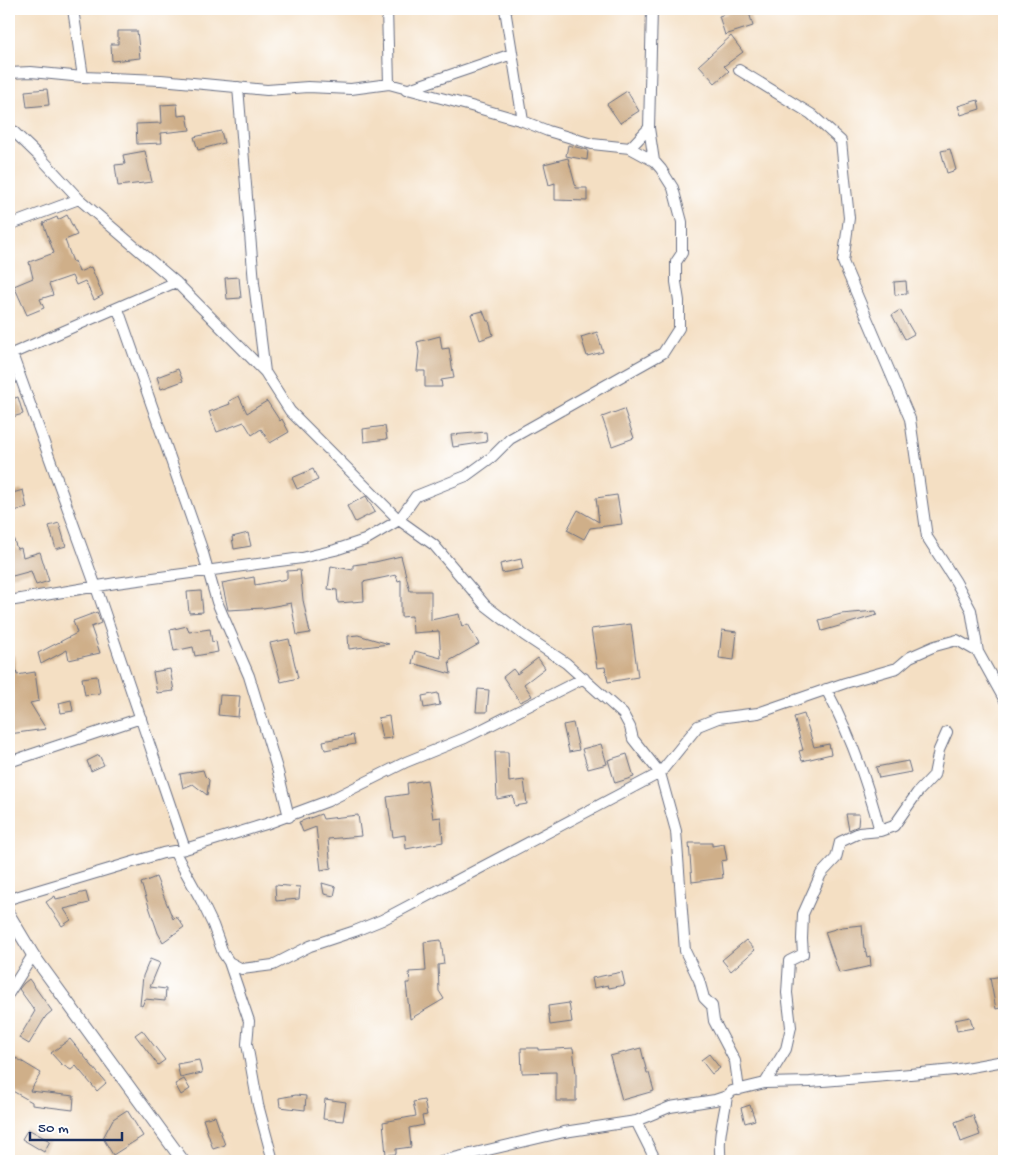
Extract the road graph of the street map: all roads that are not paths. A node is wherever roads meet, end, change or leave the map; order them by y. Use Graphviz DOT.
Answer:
graph roads {
  1 [pos="73,9"];
  2 [pos="387,9"];
  3 [pos="505,9"];
  4 [pos="652,9"];
  5 [pos="512,54"];
  6 [pos="739,70"];
  7 [pos="9,73"];
  8 [pos="83,77"];
  9 [pos="388,84"];
  10 [pos="238,87"];
  11 [pos="406,90"];
  12 [pos="523,121"];
  13 [pos="9,128"];
  14 [pos="649,128"];
  15 [pos="630,148"];
  16 [pos="654,161"];
  17 [pos="79,199"];
  18 [pos="9,225"];
  19 [pos="176,282"];
  20 [pos="118,309"];
  21 [pos="10,355"];
  22 [pos="265,372"];
  23 [pos="399,520"];
  24 [pos="207,571"];
  25 [pos="96,586"];
  26 [pos="9,601"];
  27 [pos="978,652"];
  28 [pos="584,678"];
  29 [pos="826,689"];
  30 [pos="1004,699"];
  31 [pos="141,718"];
  32 [pos="947,732"];
  33 [pos="9,762"];
  34 [pos="660,773"];
  35 [pos="289,817"];
  36 [pos="880,831"];
  37 [pos="185,849"];
  38 [pos="174,851"];
  39 [pos="9,900"];
  40 [pos="9,915"];
  41 [pos="33,955"];
  42 [pos="229,962"];
  43 [pos="9,993"];
  44 [pos="1004,1061"];
  45 [pos="765,1083"];
  46 [pos="738,1090"];
  47 [pos="727,1096"];
  48 [pos="636,1121"];
  49 [pos="183,1161"];
  50 [pos="273,1161"];
  51 [pos="440,1161"];
  52 [pos="656,1161"];
  53 [pos="721,1161"];
  1 -- 8 [label="street"];
  2 -- 9 [label="street"];
  3 -- 5 [label="street"];
  4 -- 14 [label="street"];
  5 -- 11 [label="street"];
  5 -- 12 [label="street"];
  6 -- 27 [label="street"];
  7 -- 8 [label="street"];
  8 -- 10 [label="street"];
  9 -- 10 [label="street"];
  9 -- 11 [label="street"];
  10 -- 22 [label="street"];
  11 -- 12 [label="street"];
  12 -- 15 [label="street"];
  13 -- 17 [label="street"];
  14 -- 15 [label="street"];
  14 -- 16 [label="street"];
  15 -- 16 [label="street"];
  16 -- 23 [label="street"];
  17 -- 18 [label="street"];
  17 -- 19 [label="street"];
  19 -- 20 [label="street"];
  19 -- 22 [label="street"];
  20 -- 21 [label="street"];
  20 -- 24 [label="street"];
  21 -- 25 [label="street"];
  22 -- 23 [label="street"];
  23 -- 24 [label="street"];
  23 -- 28 [label="street"];
  24 -- 25 [label="street"];
  24 -- 35 [label="street"];
  25 -- 26 [label="street"];
  25 -- 31 [label="street"];
  27 -- 29 [label="street"];
  27 -- 30 [label="street"];
  28 -- 34 [label="street"];
  28 -- 35 [label="street"];
  29 -- 34 [label="street"];
  29 -- 36 [label="street"];
  31 -- 33 [label="street"];
  31 -- 37 [label="street"];
  32 -- 36 [label="street"];
  34 -- 42 [label="street"];
  34 -- 46 [label="street"];
  35 -- 37 [label="street"];
  36 -- 45 [label="street"];
  37 -- 38 [label="street"];
  38 -- 39 [label="street"];
  38 -- 42 [label="street"];
  40 -- 41 [label="street"];
  41 -- 43 [label="street"];
  41 -- 49 [label="street"];
  42 -- 50 [label="street"];
  44 -- 45 [label="street"];
  45 -- 46 [label="street"];
  46 -- 47 [label="street"];
  47 -- 48 [label="street"];
  47 -- 53 [label="street"];
  48 -- 51 [label="street"];
  48 -- 52 [label="street"];
}
